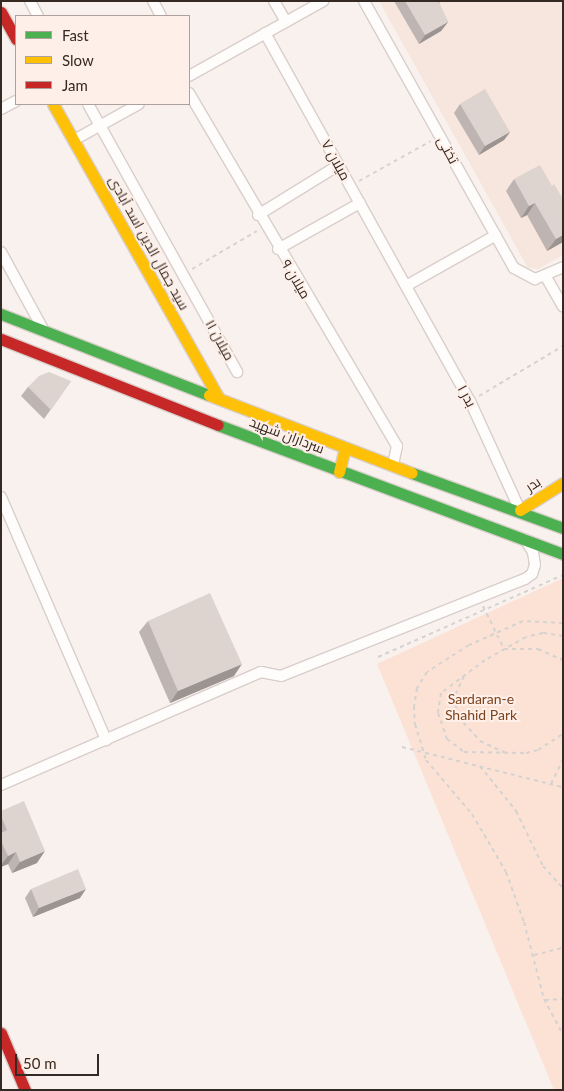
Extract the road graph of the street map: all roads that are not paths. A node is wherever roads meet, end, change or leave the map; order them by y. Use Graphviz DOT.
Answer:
graph roads {
  1 [pos="30,1"];
  2 [pos="153,1"];
  3 [pos="274,1"];
  4 [pos="323,1"];
  5 [pos="364,1"];
  6 [pos="1,12"];
  7 [pos="37,15"];
  8 [pos="160,15"];
  9 [pos="286,22"];
  10 [pos="265,33"];
  11 [pos="15,37"];
  12 [pos="190,72"];
  13 [pos="190,94"];
  14 [pos="15,102"];
  15 [pos="54,105"];
  16 [pos="89,105"];
  17 [pos="137,105"];
  18 [pos="1,109"];
  19 [pos="100,126"];
  20 [pos="74,140"];
  21 [pos="340,166"];
  22 [pos="360,203"];
  23 [pos="258,215"];
  24 [pos="496,235"];
  25 [pos="278,249"];
  26 [pos="1,252"];
  27 [pos="563,267"];
  28 [pos="546,277"];
  29 [pos="406,286"];
  30 [pos="563,306"];
  31 [pos="1,314"];
  32 [pos="44,331"];
  33 [pos="1,340"];
  34 [pos="238,372"];
  35 [pos="218,397"];
  36 [pos="345,448"];
  37 [pos="393,465"];
  38 [pos="339,472"];
  39 [pos="563,483"];
  40 [pos="1,497"];
  41 [pos="520,510"];
  42 [pos="563,528"];
  43 [pos="525,540"];
  44 [pos="563,554"];
  45 [pos="106,740"];
  46 [pos="1,785"];
  47 [pos="1,1033"];
  48 [pos="25,1090"];
  1 -- 7 [label="street"];
  2 -- 8 [label="street"];
  3 -- 9 [label="street"];
  4 -- 9 [label="street"];
  5 -- 24 [label="street, تختی"];
  6 -- 11 [label="street"];
  9 -- 10 [label="street"];
  10 -- 12 [label="street"];
  10 -- 21 [label="street, میلان ۷"];
  13 -- 23 [label="street, میلان ۹"];
  14 -- 18 [label="street"];
  15 -- 20 [label="street, سید جمال الدین اسد آبادی"];
  16 -- 19 [label="street, میلان ۱۱"];
  17 -- 19 [label="street"];
  19 -- 20 [label="street"];
  19 -- 34 [label="street, میلان ۱۱"];
  20 -- 35 [label="street, سید جمال الدین اسد آبادی"];
  21 -- 22 [label="street, میلان ۷"];
  21 -- 23 [label="street"];
  22 -- 25 [label="street"];
  22 -- 29 [label="street, میلان ۷"];
  23 -- 25 [label="street, میلان ۹"];
  24 -- 28 [label="street, تختی"];
  24 -- 29 [label="street"];
  25 -- 37 [label="street, میلان ۹"];
  26 -- 32 [label="street"];
  27 -- 28 [label="street"];
  28 -- 30 [label="street"];
  29 -- 41 [label="street, بدر ۱"];
  31 -- 32 [label="street, سرداران شهید"];
  32 -- 35 [label="street, سرداران شهید"];
  33 -- 38 [label="street, سرداران شهید"];
  35 -- 36 [label="street, سرداران شهید"];
  36 -- 37 [label="street, سرداران شهید"];
  36 -- 38 [label="street"];
  37 -- 41 [label="street, سرداران شهید"];
  38 -- 43 [label="street, سرداران شهید"];
  39 -- 41 [label="street, بدر"];
  40 -- 45 [label="street"];
  41 -- 42 [label="street, سرداران شهید"];
  43 -- 44 [label="street, سرداران شهید"];
  43 -- 45 [label="street"];
  45 -- 46 [label="street"];
  47 -- 48 [label="street"];
}
